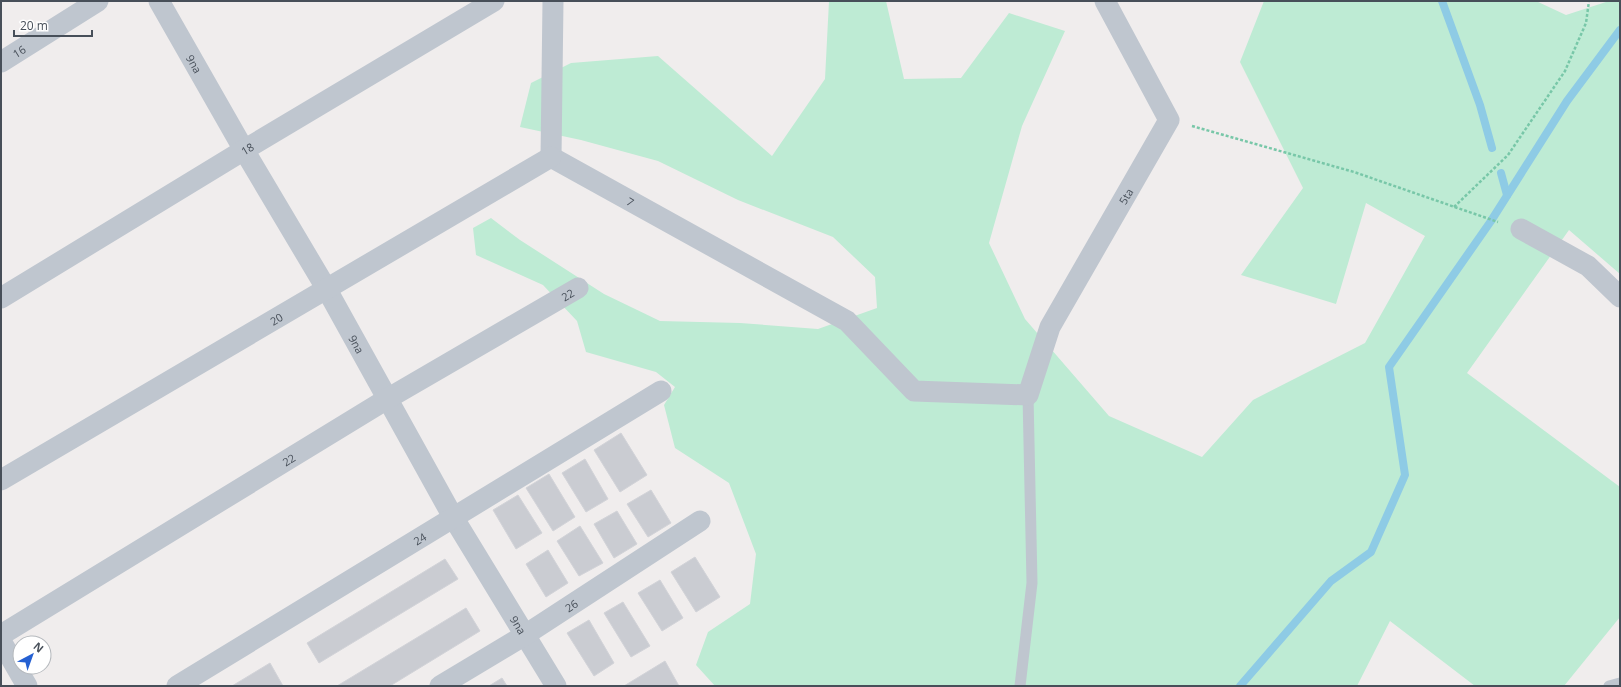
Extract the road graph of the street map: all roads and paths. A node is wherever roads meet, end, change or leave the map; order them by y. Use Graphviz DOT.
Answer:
graph roads {
  1 [pos="98,1"];
  2 [pos="160,1"];
  3 [pos="494,1"];
  4 [pos="553,1"];
  5 [pos="1105,1"];
  6 [pos="1589,1"];
  7 [pos="1,62"];
  8 [pos="1169,120"];
  9 [pos="244,150"];
  10 [pos="551,157"];
  11 [pos="1454,207"];
  12 [pos="1521,229"];
  13 [pos="326,288"];
  14 [pos="578,288"];
  15 [pos="1620,297"];
  16 [pos="1,298"];
  17 [pos="661,391"];
  18 [pos="1028,395"];
  19 [pos="387,399"];
  20 [pos="1,480"];
  21 [pos="453,517"];
  22 [pos="700,521"];
  23 [pos="1,635"];
  24 [pos="525,635"];
  25 [pos="1,642"];
  26 [pos="1620,683"];
  27 [pos="27,686"];
  28 [pos="177,686"];
  29 [pos="440,686"];
  30 [pos="556,686"];
  31 [pos="1020,686"];
  32 [pos="1609,686"];
  1 -- 7 [label="street, 16"];
  2 -- 9 [label="street, 9na"];
  3 -- 9 [label="street, 18"];
  4 -- 10 [label="street"];
  5 -- 8 [label="street"];
  6 -- 11 [label="path"];
  8 -- 11 [label="path"];
  8 -- 18 [label="street, 5ta"];
  9 -- 13 [label="street, 9na"];
  9 -- 16 [label="street, 18"];
  10 -- 13 [label="street, 20"];
  10 -- 18 [label="street, 7"];
  11 -- 12 [label="path"];
  12 -- 15 [label="street"];
  13 -- 19 [label="street, 9na"];
  13 -- 20 [label="street, 20"];
  14 -- 19 [label="street, 22"];
  17 -- 21 [label="street, 24"];
  18 -- 31 [label="lane"];
  19 -- 21 [label="street, 9na"];
  19 -- 23 [label="street, 22"];
  21 -- 24 [label="street, 9na"];
  21 -- 28 [label="street, 24"];
  22 -- 24 [label="street, 26"];
  24 -- 29 [label="street, 26"];
  24 -- 30 [label="street, 9na"];
  25 -- 27 [label="street"];
  26 -- 32 [label="lane"];
}
